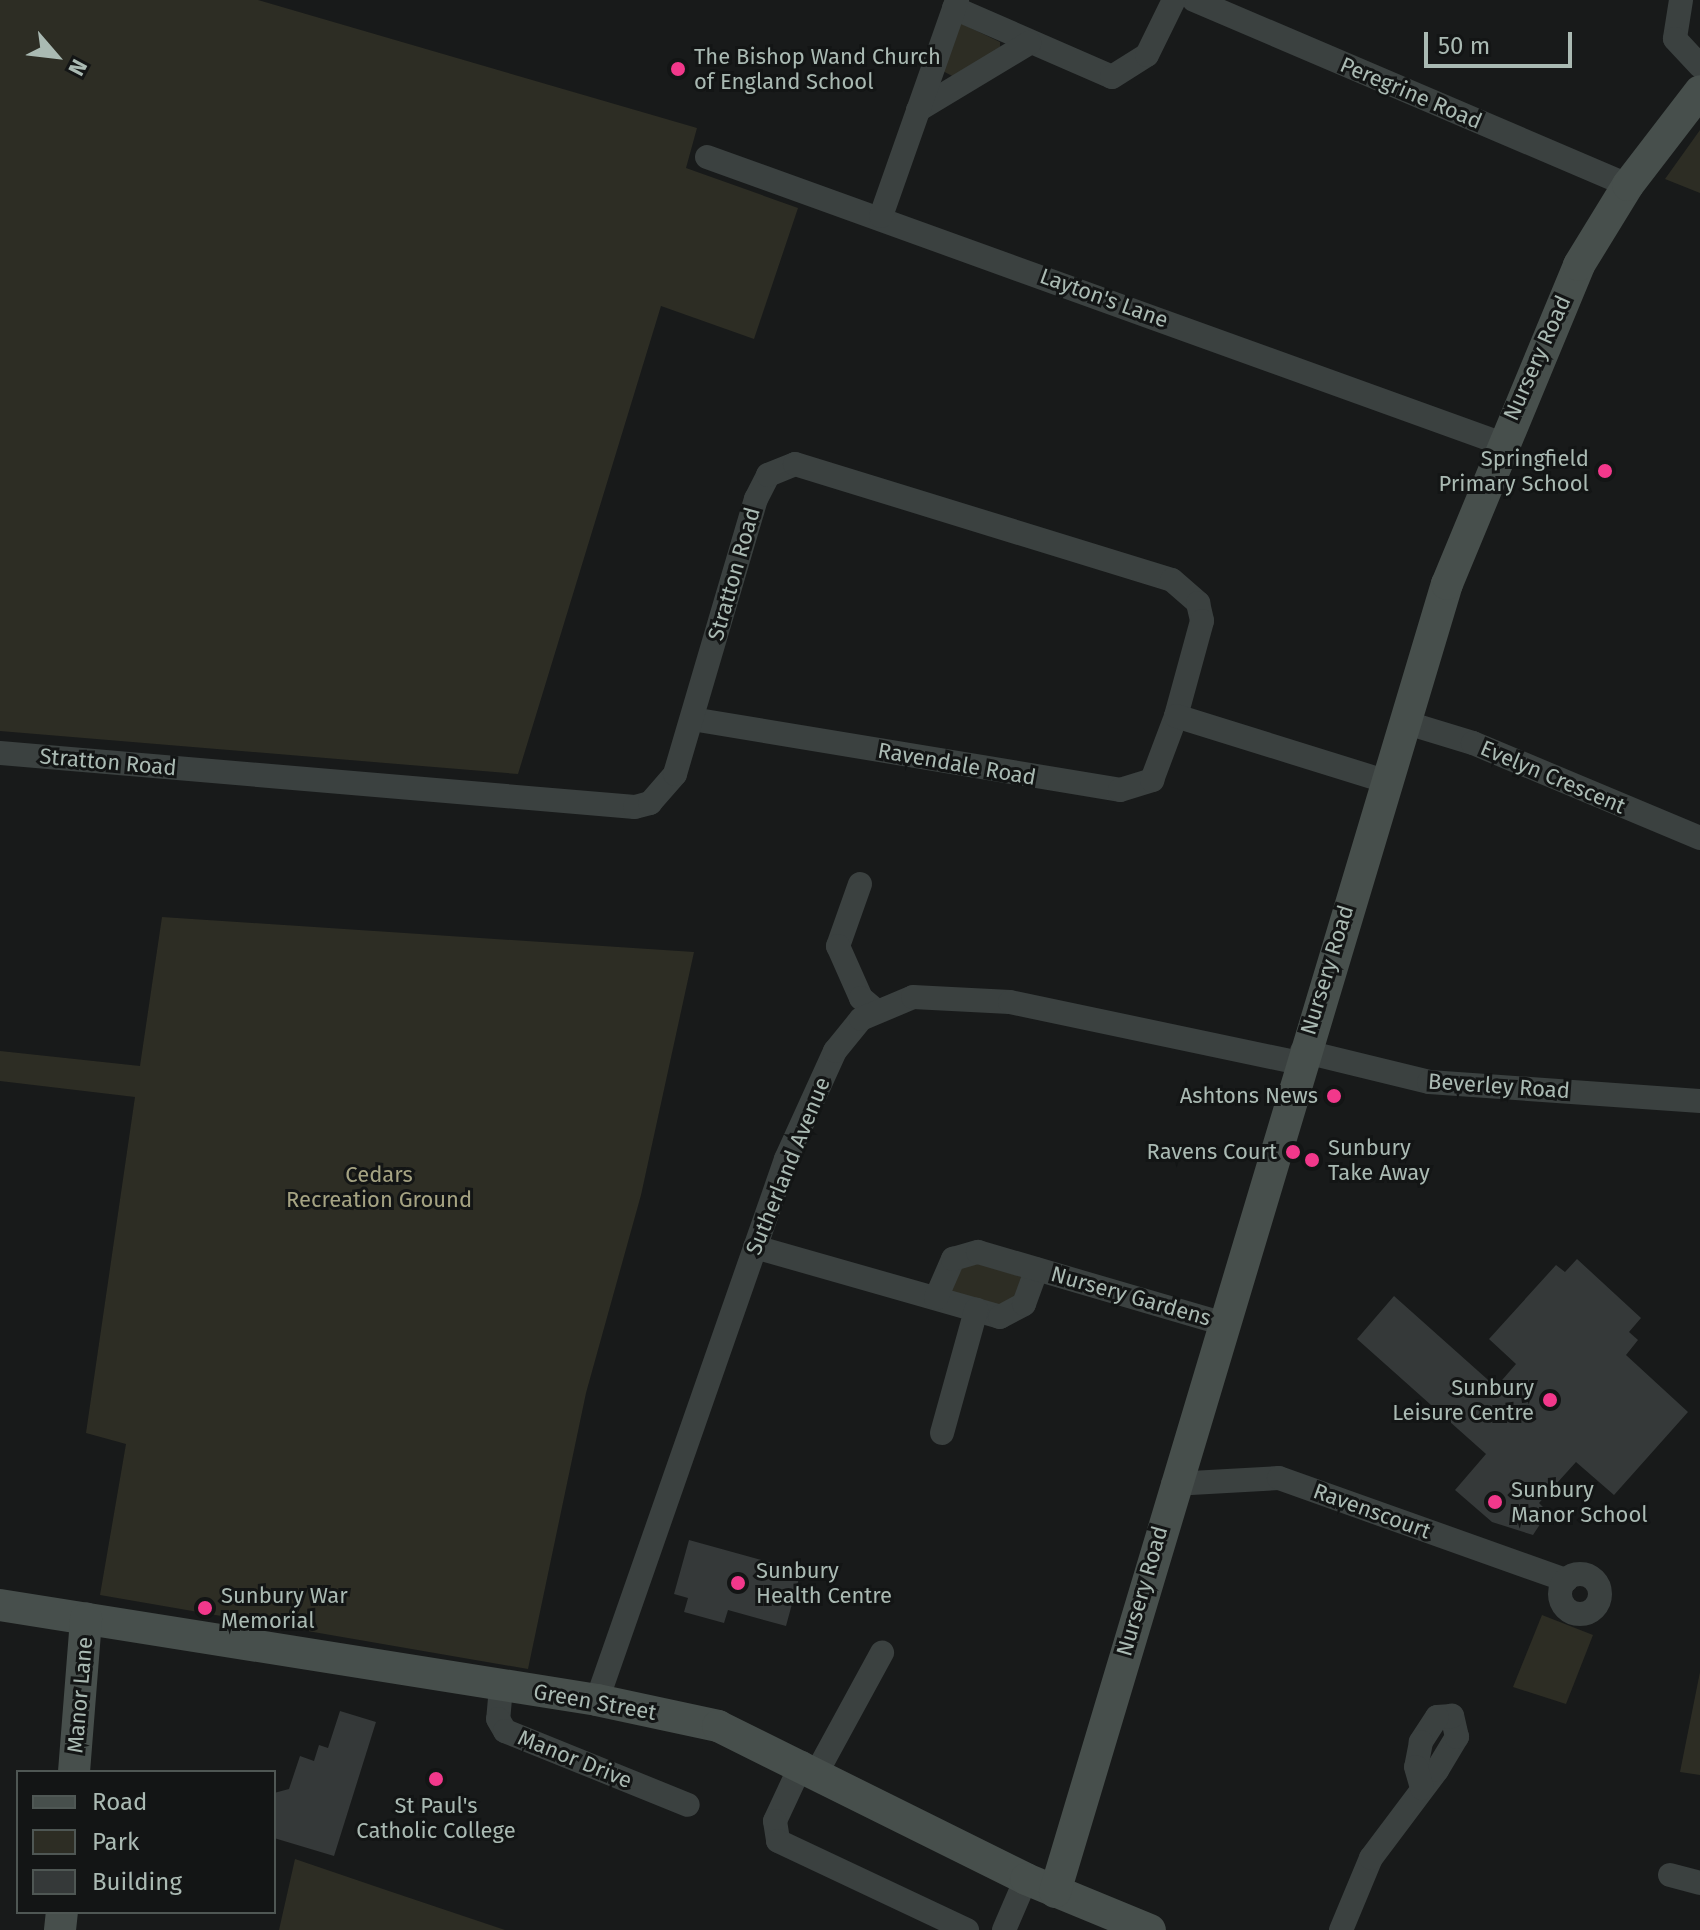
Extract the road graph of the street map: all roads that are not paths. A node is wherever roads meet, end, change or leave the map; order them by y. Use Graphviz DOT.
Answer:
graph roads {
  1 [pos="1174,0"];
  2 [pos="1194,0"];
  3 [pos="1681,0"];
  4 [pos="955,4"];
  5 [pos="1029,43"];
  6 [pos="1700,66"];
  7 [pos="1700,91"];
  8 [pos="918,110"];
  9 [pos="707,157"];
  10 [pos="1628,185"];
  11 [pos="881,216"];
  12 [pos="1500,443"];
  13 [pos="1176,716"];
  14 [pos="692,719"];
  15 [pos="1404,722"];
  16 [pos="0,753"];
  17 [pos="1385,781"];
  18 [pos="1700,838"];
  19 [pos="860,884"];
  20 [pos="874,1009"];
  21 [pos="1300,1057"];
  22 [pos="1700,1101"];
  23 [pos="755,1247"];
  24 [pos="1037,1269"];
  25 [pos="936,1298"];
  26 [pos="976,1310"];
  27 [pos="1224,1324"];
  28 [pos="942,1433"];
  29 [pos="1173,1484"];
  30 [pos="1566,1580"];
  31 [pos="0,1605"];
  32 [pos="86,1618"];
  33 [pos="882,1653"];
  34 [pos="501,1687"];
  35 [pos="597,1700"];
  36 [pos="810,1768"];
  37 [pos="74,1770"];
  38 [pos="1422,1788"];
  39 [pos="688,1805"];
  40 [pos="1670,1875"];
  41 [pos="1026,1879"];
  42 [pos="1700,1883"];
  43 [pos="1055,1892"];
  44 [pos="967,1930"];
  45 [pos="1004,1930"];
  46 [pos="1150,1930"];
  47 [pos="1341,1930"];
  1 -- 5 [label="street"];
  2 -- 10 [label="street, Peregrine Road"];
  3 -- 6 [label="street"];
  4 -- 5 [label="street"];
  4 -- 8 [label="street"];
  5 -- 8 [label="street"];
  7 -- 10 [label="street, Nursery Road"];
  8 -- 11 [label="street"];
  9 -- 11 [label="street, Layton's Lane"];
  10 -- 12 [label="street, Nursery Road"];
  11 -- 12 [label="street, Layton's Lane"];
  12 -- 15 [label="street, Nursery Road"];
  13 -- 14 [label="street, Ravendale Road"];
  13 -- 14 [label="street, Stratton Road"];
  13 -- 17 [label="street"];
  14 -- 16 [label="street, Stratton Road"];
  15 -- 17 [label="street, Nursery Road"];
  15 -- 18 [label="street, Evelyn Crescent"];
  17 -- 21 [label="street, Nursery Road"];
  19 -- 20 [label="street"];
  20 -- 21 [label="street"];
  20 -- 23 [label="street, Sutherland Avenue"];
  21 -- 22 [label="street, Beverley Road"];
  21 -- 27 [label="street, Nursery Road"];
  23 -- 25 [label="street, Nursery Gardens"];
  23 -- 35 [label="street, Sutherland Avenue"];
  24 -- 25 [label="street, Nursery Gardens"];
  24 -- 26 [label="street, Nursery Gardens"];
  24 -- 27 [label="street, Nursery Gardens"];
  25 -- 26 [label="street, Nursery Gardens"];
  26 -- 28 [label="street"];
  27 -- 29 [label="street, Nursery Road"];
  29 -- 30 [label="street, Ravenscourt"];
  29 -- 43 [label="street, Nursery Road"];
  31 -- 32 [label="street, Green Street"];
  32 -- 34 [label="street, Green Street"];
  32 -- 37 [label="street, Manor Lane"];
  33 -- 36 [label="street"];
  34 -- 35 [label="street, Green Street"];
  34 -- 39 [label="street, Manor Drive"];
  35 -- 36 [label="street, Green Street"];
  36 -- 41 [label="street, Green Street"];
  36 -- 44 [label="street"];
  38 -- 47 [label="street"];
  40 -- 42 [label="street"];
  41 -- 43 [label="street, Green Street"];
  41 -- 45 [label="street"];
  43 -- 46 [label="street, Green Street"];
}
